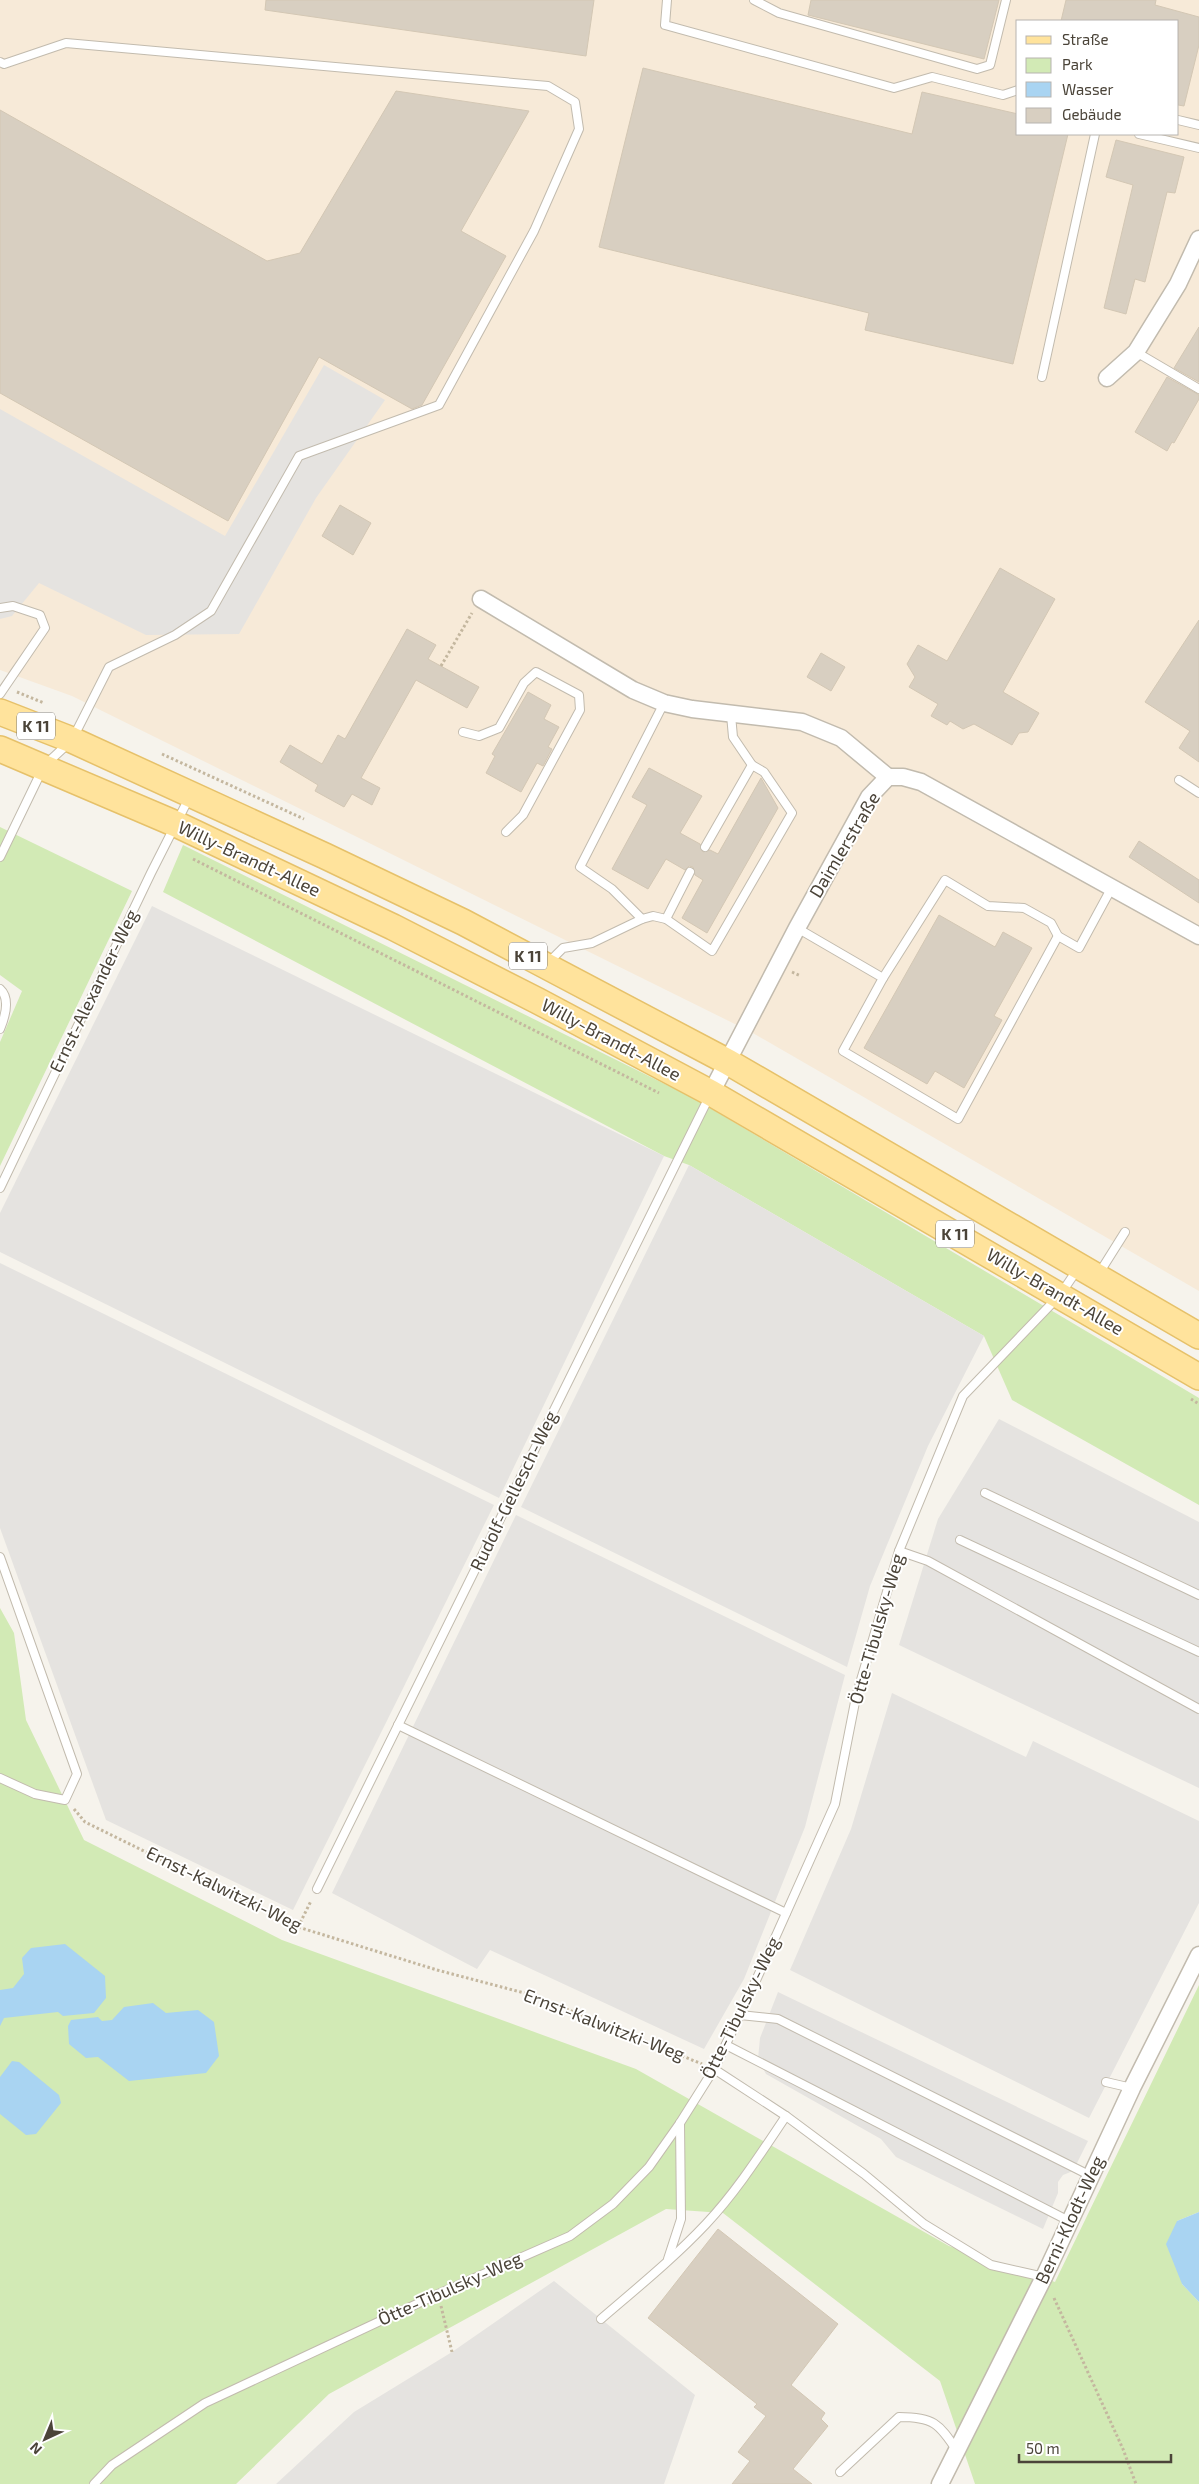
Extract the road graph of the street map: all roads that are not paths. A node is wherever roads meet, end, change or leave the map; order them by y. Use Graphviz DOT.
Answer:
graph roads {
  1 [pos="667,0"];
  2 [pos="1006,0"];
  3 [pos="756,1"];
  4 [pos="0,62"];
  5 [pos="1016,91"];
  6 [pos="1179,120"];
  7 [pos="1199,125"];
  8 [pos="1095,135"];
  9 [pos="1143,135"];
  10 [pos="1199,148"];
  11 [pos="1199,239"];
  12 [pos="1136,352"];
  13 [pos="1042,377"];
  14 [pos="1107,378"];
  15 [pos="1199,389"];
  16 [pos="481,598"];
  17 [pos="0,608"];
  18 [pos="0,694"];
  19 [pos="664,702"];
  20 [pos="0,712"];
  21 [pos="731,715"];
  22 [pos="462,732"];
  23 [pos="72,740"];
  24 [pos="0,749"];
  25 [pos="752,765"];
  26 [pos="44,766"];
  27 [pos="888,777"];
  28 [pos="1179,780"];
  29 [pos="1199,793"];
  30 [pos="191,794"];
  31 [pos="506,832"];
  32 [pos="170,835"];
  33 [pos="705,847"];
  34 [pos="0,856"];
  35 [pos="690,872"];
  36 [pos="1111,889"];
  37 [pos="642,919"];
  38 [pos="666,919"];
  39 [pos="796,928"];
  40 [pos="1058,936"];
  41 [pos="1199,936"];
  42 [pos="546,966"];
  43 [pos="883,978"];
  44 [pos="0,989"];
  45 [pos="0,1029"];
  46 [pos="728,1062"];
  47 [pos="711,1093"];
  48 [pos="0,1188"];
  49 [pos="1125,1232"];
  50 [pos="1088,1271"];
  51 [pos="1060,1294"];
  52 [pos="1199,1336"];
  53 [pos="1191,1386"];
  54 [pos="985,1493"];
  55 [pos="960,1540"];
  56 [pos="899,1551"];
  57 [pos="0,1557"];
  58 [pos="1199,1595"];
  59 [pos="1199,1652"];
  60 [pos="1199,1709"];
  61 [pos="398,1725"];
  62 [pos="0,1778"];
  63 [pos="317,1889"];
  64 [pos="786,1913"];
  65 [pos="1199,1956"];
  66 [pos="740,2015"];
  67 [pos="726,2045"];
  68 [pos="714,2069"];
  69 [pos="1106,2082"];
  70 [pos="1132,2088"];
  71 [pos="786,2116"];
  72 [pos="680,2123"];
  73 [pos="1091,2176"];
  74 [pos="1069,2221"];
  75 [pos="668,2261"];
  76 [pos="1044,2277"];
  77 [pos="601,2319"];
  78 [pos="956,2451"];
  79 [pos="840,2472"];
  80 [pos="94,2484"];
  81 [pos="940,2484"];
  1 -- 5 [label="lane"];
  2 -- 3 [label="lane"];
  4 -- 23 [label="lane"];
  6 -- 7 [label="lane"];
  8 -- 13 [label="lane"];
  9 -- 10 [label="lane"];
  11 -- 12 [label="street"];
  12 -- 14 [label="street"];
  12 -- 15 [label="lane"];
  16 -- 19 [label="street"];
  17 -- 18 [label="lane"];
  19 -- 21 [label="street"];
  19 -- 37 [label="lane"];
  20 -- 23 [label="main road, Willy-Brandt-Allee / K 11"];
  21 -- 25 [label="lane"];
  21 -- 27 [label="street"];
  22 -- 31 [label="lane"];
  23 -- 26 [label="lane"];
  23 -- 30 [label="main road, Willy-Brandt-Allee / K 11"];
  24 -- 26 [label="main road, Willy-Brandt-Allee / K 11"];
  25 -- 33 [label="lane"];
  25 -- 38 [label="lane"];
  26 -- 32 [label="main road, Willy-Brandt-Allee / K 11"];
  26 -- 34 [label="lane"];
  27 -- 36 [label="street, Daimlerstraße"];
  27 -- 39 [label="street, Daimlerstraße"];
  28 -- 29 [label="lane"];
  30 -- 32 [label="lane, Ernst-Alexander-Weg"];
  30 -- 42 [label="main road, Willy-Brandt-Allee / K 11"];
  32 -- 47 [label="main road, Willy-Brandt-Allee / K 11"];
  32 -- 48 [label="lane, Ernst-Alexander-Weg"];
  35 -- 38 [label="lane"];
  36 -- 40 [label="lane"];
  36 -- 41 [label="street, Daimlerstraße"];
  37 -- 38 [label="lane"];
  37 -- 42 [label="lane"];
  39 -- 43 [label="lane"];
  39 -- 46 [label="street, Daimlerstraße"];
  40 -- 43 [label="lane"];
  40 -- 43 [label="lane"];
  42 -- 46 [label="main road, Willy-Brandt-Allee / K 11"];
  44 -- 45 [label="lane"];
  46 -- 47 [label="street, Daimlerstraße"];
  46 -- 50 [label="main road, Willy-Brandt-Allee / K 11"];
  47 -- 51 [label="main road, Willy-Brandt-Allee / K 11"];
  47 -- 61 [label="lane, Rudolf-Gellesch-Weg"];
  49 -- 50 [label="lane, Ötte-Tibulsky-Weg"];
  50 -- 51 [label="lane, Ötte-Tibulsky-Weg"];
  50 -- 52 [label="main road, Willy-Brandt-Allee / K 11"];
  51 -- 53 [label="main road, Willy-Brandt-Allee / K 11"];
  51 -- 56 [label="lane, Ötte-Tibulsky-Weg"];
  54 -- 58 [label="lane"];
  55 -- 59 [label="lane"];
  56 -- 60 [label="lane"];
  56 -- 64 [label="lane, Ötte-Tibulsky-Weg"];
  57 -- 62 [label="lane"];
  61 -- 63 [label="lane, Rudolf-Gellesch-Weg"];
  61 -- 64 [label="lane"];
  64 -- 66 [label="lane, Ötte-Tibulsky-Weg"];
  65 -- 70 [label="street, Berni-Klodt-Weg"];
  66 -- 67 [label="lane, Ötte-Tibulsky-Weg"];
  66 -- 73 [label="lane"];
  67 -- 68 [label="lane, Ötte-Tibulsky-Weg"];
  67 -- 74 [label="lane"];
  68 -- 71 [label="lane"];
  68 -- 72 [label="lane, Ötte-Tibulsky-Weg"];
  69 -- 70 [label="lane"];
  70 -- 73 [label="street, Berni-Klodt-Weg"];
  71 -- 75 [label="lane"];
  71 -- 76 [label="lane"];
  72 -- 75 [label="lane"];
  72 -- 80 [label="lane, Ötte-Tibulsky-Weg"];
  73 -- 74 [label="street, Berni-Klodt-Weg"];
  74 -- 76 [label="street, Berni-Klodt-Weg"];
  75 -- 77 [label="lane"];
  76 -- 78 [label="street, Berni-Klodt-Weg"];
  78 -- 79 [label="lane"];
  78 -- 81 [label="street, Berni-Klodt-Weg"];
}
